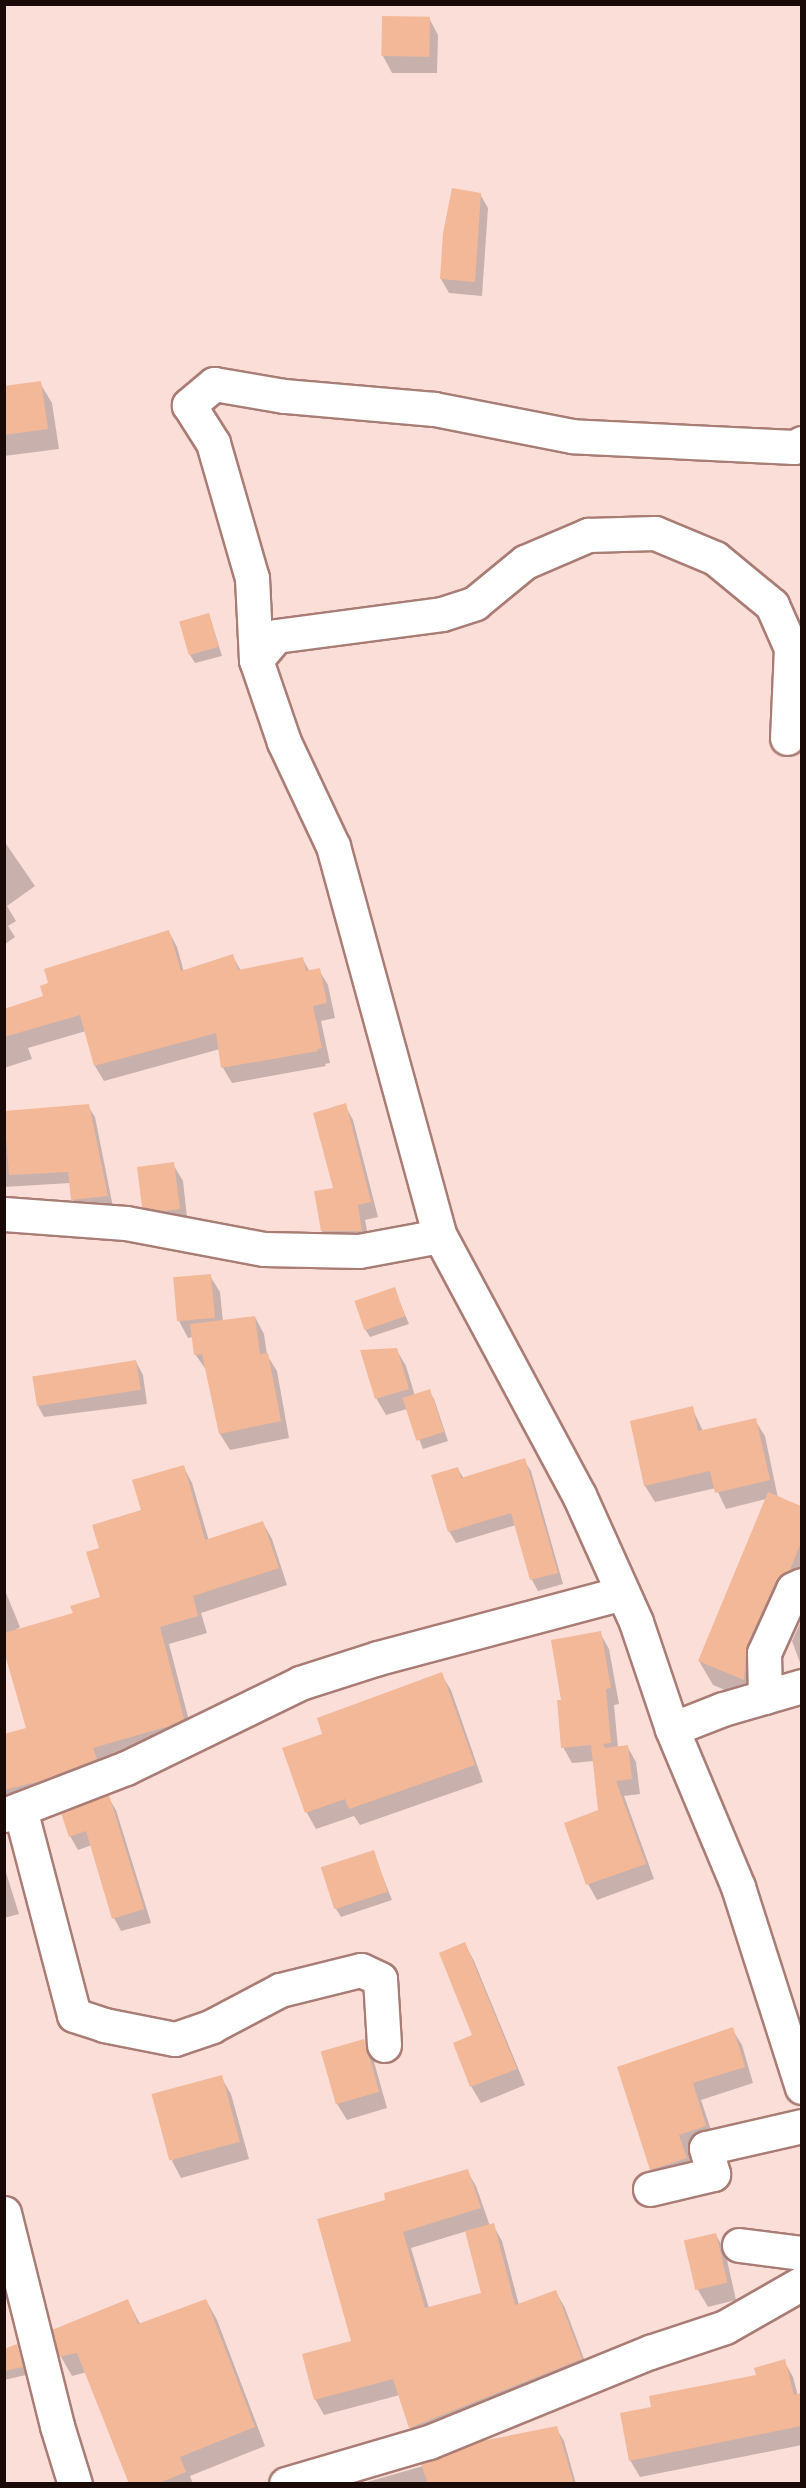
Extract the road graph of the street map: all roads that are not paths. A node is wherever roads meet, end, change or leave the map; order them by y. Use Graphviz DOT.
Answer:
graph roads {
  1 [pos="801,443"];
  2 [pos="255,660"];
  3 [pos="787,738"];
  4 [pos="4,1214"];
  5 [pos="440,1236"];
  6 [pos="801,1585"];
  7 [pos="623,1593"];
  8 [pos="801,1686"];
  9 [pos="765,1697"];
  10 [pos="672,1729"];
  11 [pos="12,1812"];
  12 [pos="384,2045"];
  13 [pos="798,2066"];
  14 [pos="801,2126"];
  15 [pos="650,2189"];
  16 [pos="4,2213"];
  17 [pos="740,2245"];
  18 [pos="801,2253"];
  19 [pos="12,2273"];
  20 [pos="801,2283"];
  21 [pos="75,2484"];
  22 [pos="286,2484"];
  1 -- 2 [label="street"];
  2 -- 3 [label="street"];
  2 -- 5 [label="street"];
  4 -- 5 [label="street"];
  5 -- 7 [label="street"];
  6 -- 9 [label="street"];
  7 -- 10 [label="street"];
  7 -- 11 [label="street"];
  8 -- 9 [label="street"];
  9 -- 10 [label="street"];
  10 -- 13 [label="street"];
  11 -- 12 [label="street"];
  14 -- 15 [label="street"];
  16 -- 19 [label="street"];
  17 -- 18 [label="street"];
  19 -- 21 [label="street"];
  20 -- 22 [label="street"];
}
